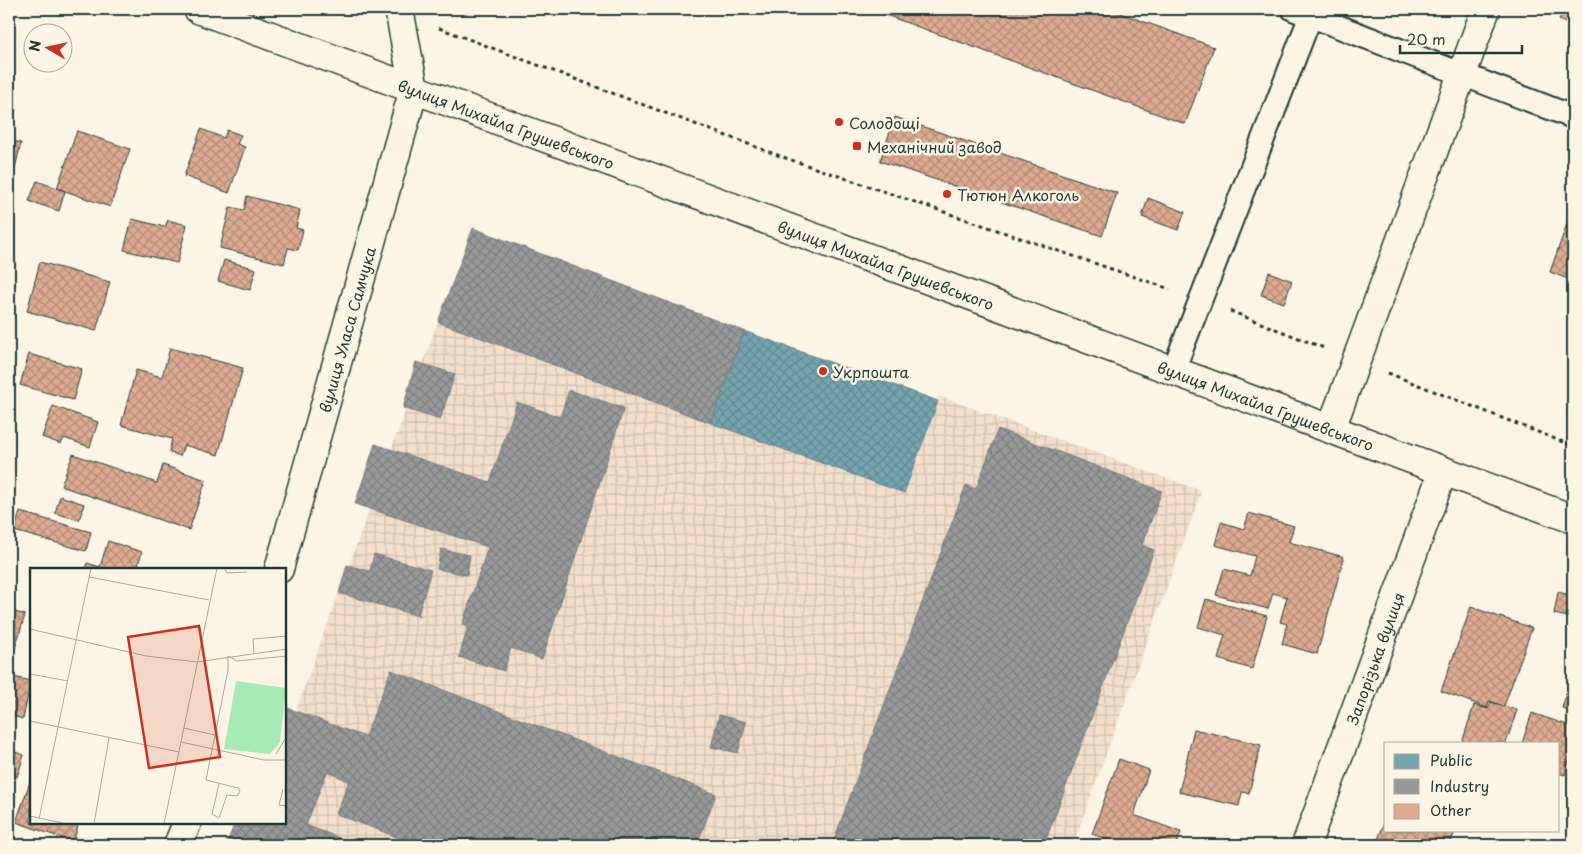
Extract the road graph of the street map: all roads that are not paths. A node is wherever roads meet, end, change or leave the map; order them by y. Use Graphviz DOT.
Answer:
graph roads {
  1 [pos="198,9"];
  2 [pos="1486,9"];
  3 [pos="399,10"];
  4 [pos="1302,12"];
  5 [pos="1462,75"];
  6 [pos="414,89"];
  7 [pos="1573,118"];
  8 [pos="1173,371"];
  9 [pos="1331,429"];
  10 [pos="1443,471"];
  11 [pos="1573,519"];
  12 [pos="279,568"];
  13 [pos="187,824"];
  14 [pos="178,845"];
  15 [pos="1306,845"];
  1 -- 6 [label="main road, вулиця Михайла Грушевського"];
  2 -- 5 [label="main road"];
  3 -- 6 [label="main road"];
  4 -- 5 [label="lane"];
  4 -- 8 [label="lane"];
  5 -- 7 [label="lane"];
  5 -- 9 [label="main road"];
  6 -- 8 [label="main road, вулиця Михайла Грушевського"];
  6 -- 12 [label="main road, вулиця Уласа Самчука"];
  8 -- 9 [label="main road, вулиця Михайла Грушевського"];
  9 -- 10 [label="main road, вулиця Михайла Грушевського"];
  10 -- 11 [label="main road, вулиця Михайла Грушевського"];
  10 -- 15 [label="main road, Запорізька вулиця"];
  13 -- 14 [label="main road"];
}
